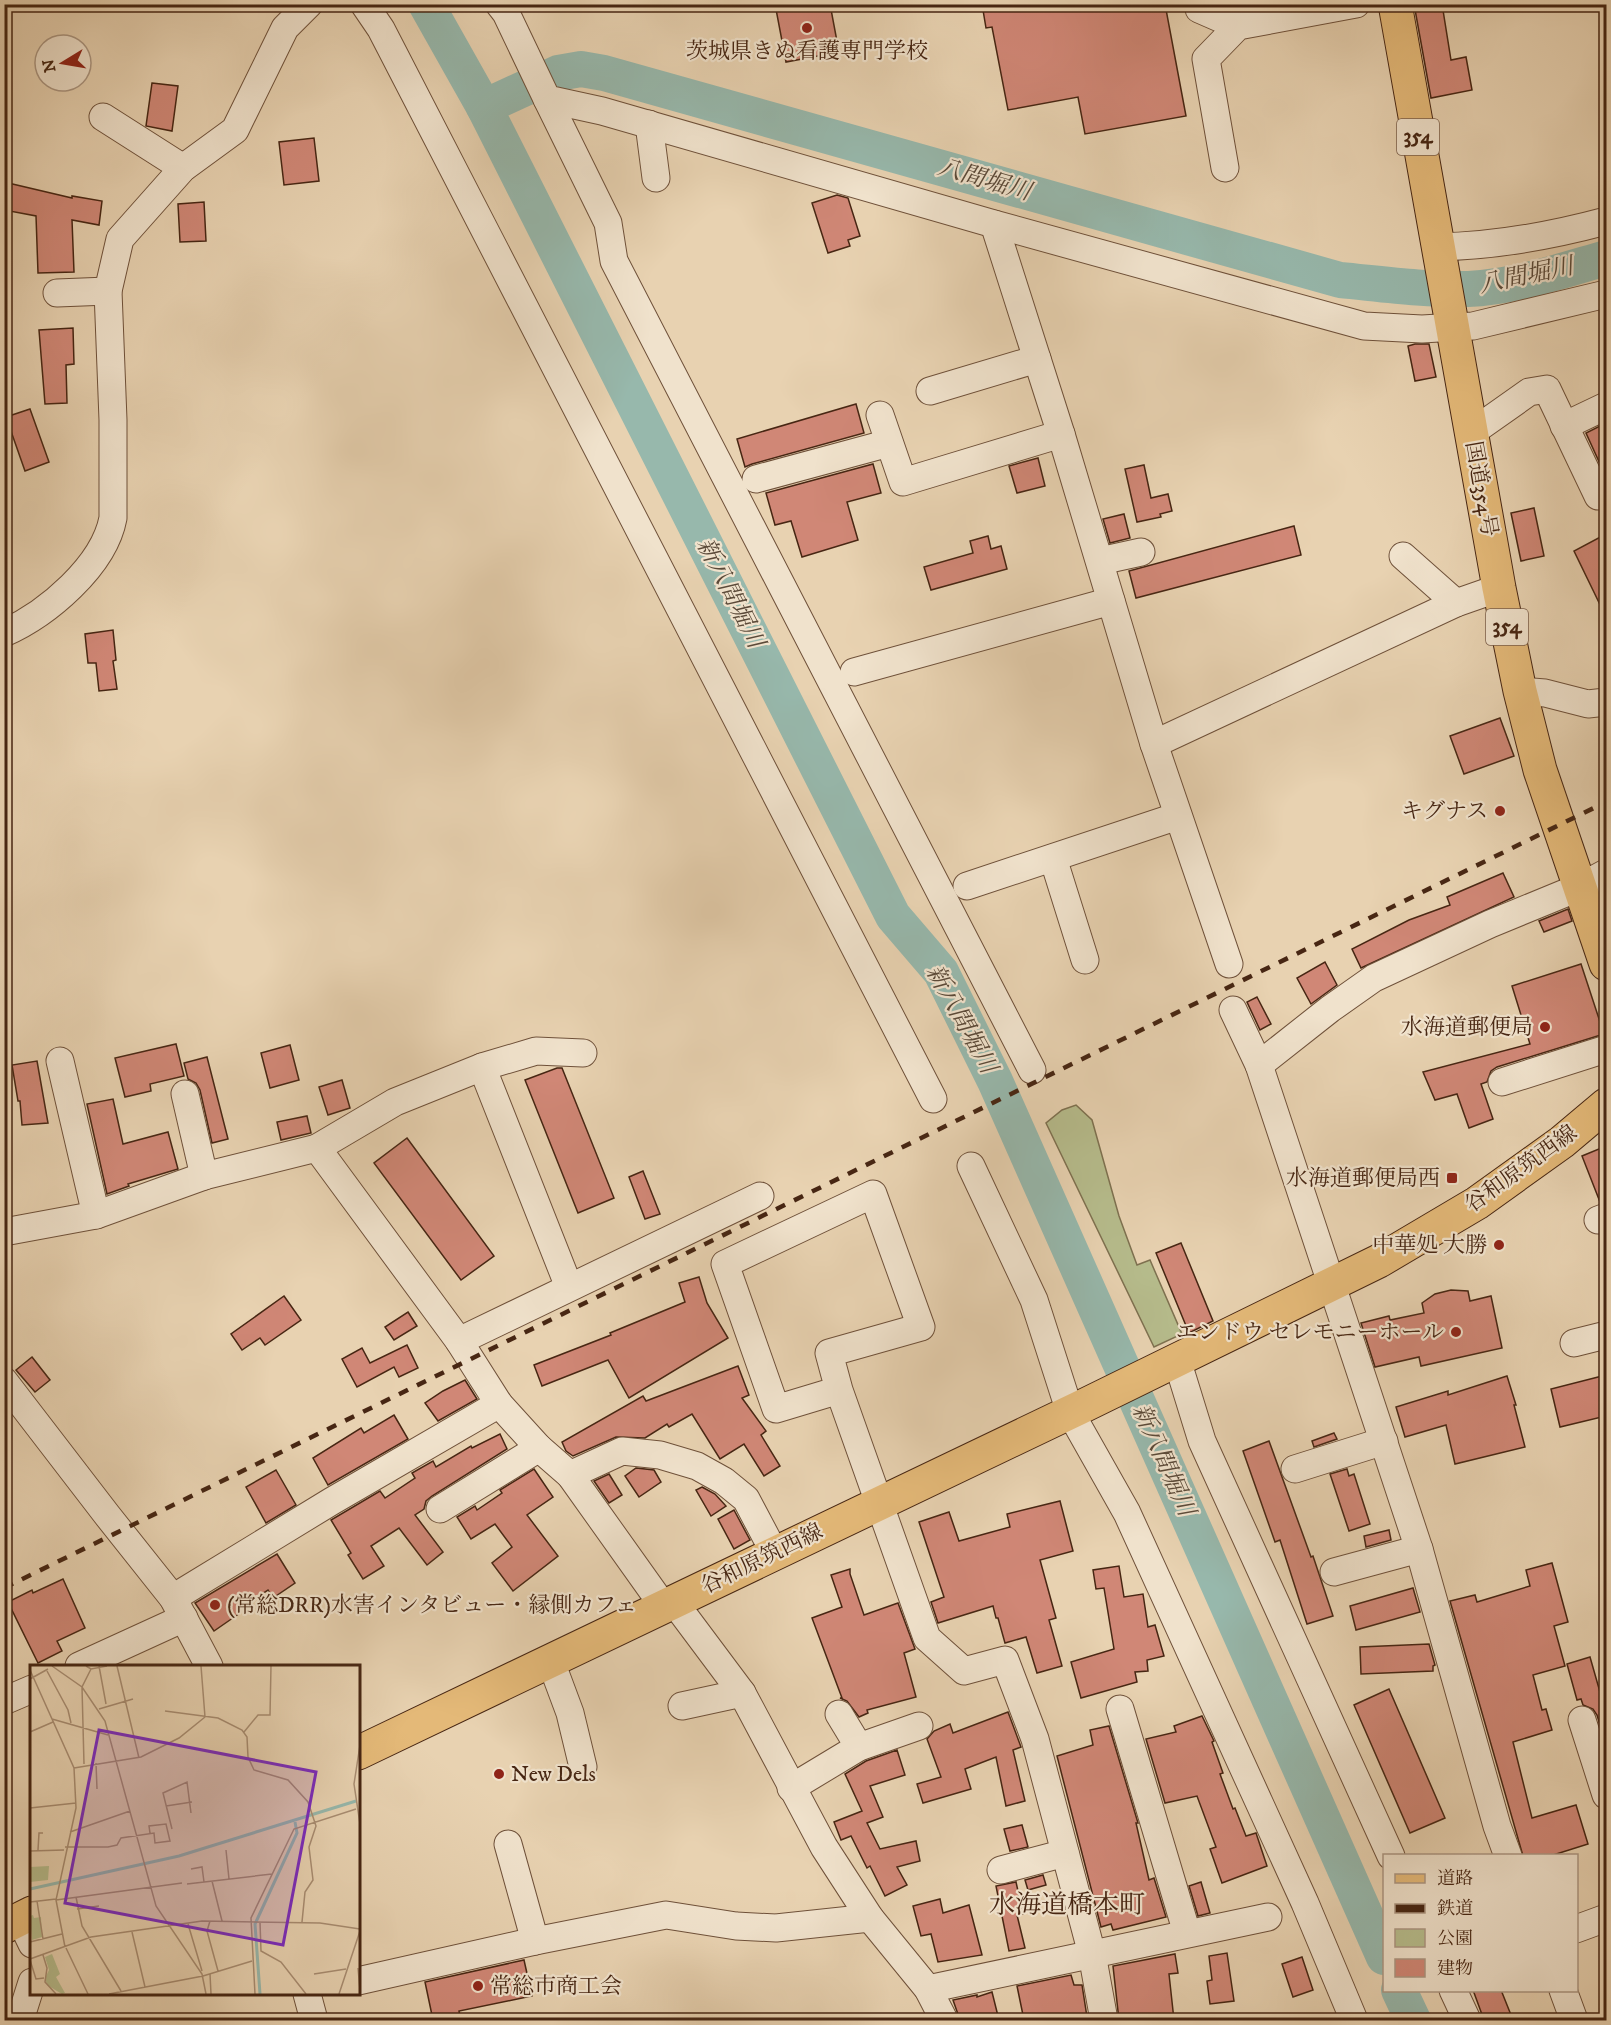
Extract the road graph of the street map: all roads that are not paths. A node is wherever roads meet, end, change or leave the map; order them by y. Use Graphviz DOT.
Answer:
graph roads {
  1 [pos="309,4"];
  2 [pos="364,4"];
  3 [pos="499,4"];
  4 [pos="1198,4"];
  5 [pos="1356,4"];
  6 [pos="1395,4"];
  7 [pos="1238,26"];
  8 [pos="547,99"];
  9 [pos="104,117"];
  10 [pos="649,124"];
  11 [pos="183,168"];
  12 [pos="1225,168"];
  13 [pos="656,178"];
  14 [pos="1606,221"];
  15 [pos="994,224"];
  16 [pos="1439,258"];
  17 [pos="108,291"];
  18 [pos="57,293"];
  19 [pos="1606,294"];
  20 [pos="1450,316"];
  21 [pos="1037,359"];
  22 [pos="930,391"];
  23 [pos="1606,406"];
  24 [pos="880,415"];
  25 [pos="1564,426"];
  26 [pos="1471,433"];
  27 [pos="1061,434"];
  28 [pos="889,443"];
  29 [pos="756,479"];
  30 [pos="1598,496"];
  31 [pos="1141,552"];
  32 [pos="1403,556"];
  33 [pos="1100,561"];
  34 [pos="1499,588"];
  35 [pos="1111,601"];
  36 [pos="1456,603"];
  37 [pos="4,633"];
  38 [pos="854,672"];
  39 [pos="1520,691"];
  40 [pos="1606,702"];
  41 [pos="1154,744"];
  42 [pos="1178,816"];
  43 [pos="1053,858"];
  44 [pos="1593,880"];
  45 [pos="968,886"];
  46 [pos="1084,960"];
  47 [pos="1229,964"];
  48 [pos="1606,964"];
  49 [pos="1233,1010"];
  50 [pos="1606,1049"];
  51 [pos="583,1053"];
  52 [pos="60,1061"];
  53 [pos="1259,1065"];
  54 [pos="482,1067"];
  55 [pos="1032,1070"];
  56 [pos="1502,1082"];
  57 [pos="185,1094"];
  58 [pos="933,1099"];
  59 [pos="1606,1105"];
  60 [pos="317,1148"];
  61 [pos="971,1166"];
  62 [pos="204,1176"];
  63 [pos="760,1196"];
  64 [pos="96,1215"];
  65 [pos="4,1232"];
  66 [pos="1331,1286"];
  67 [pos="568,1287"];
  68 [pos="1606,1335"];
  69 [pos="459,1341"];
  70 [pos="1574,1343"];
  71 [pos="1172,1362"];
  72 [pos="4,1381"];
  73 [pos="839,1390"];
  74 [pos="499,1404"];
  75 [pos="1074,1410"];
  76 [pos="1384,1441"];
  77 [pos="539,1448"];
  78 [pos="1295,1469"];
  79 [pos="570,1475"];
  80 [pos="879,1504"];
  81 [pos="440,1509"];
  82 [pos="1419,1549"];
  83 [pos="774,1552"];
  84 [pos="1334,1572"];
  85 [pos="669,1605"];
  86 [pos="178,1608"];
  87 [pos="551,1662"];
  88 [pos="81,1665"];
  89 [pos="208,1665"];
  90 [pos="30,1690"];
  91 [pos="741,1693"];
  92 [pos="4,1701"];
  93 [pos="682,1706"];
  94 [pos="1120,1710"];
  95 [pos="839,1714"];
  96 [pos="1582,1720"];
  97 [pos="919,1726"];
  98 [pos="859,1747"];
  99 [pos="360,1752"];
  100 [pos="583,1767"];
  101 [pos="791,1788"];
  102 [pos="1606,1795"];
  103 [pos="508,1844"];
  104 [pos="1065,1853"];
  105 [pos="1390,1854"];
  106 [pos="1507,1854"];
  107 [pos="1001,1870"];
  108 [pos="1268,1917"];
  109 [pos="870,1918"];
  110 [pos="1606,1918"];
  111 [pos="1578,1928"];
  112 [pos="1187,1933"];
  113 [pos="535,1941"];
  114 [pos="1092,1954"];
  115 [pos="360,1981"];
  116 [pos="30,1988"];
  117 [pos="928,1989"];
  118 [pos="1454,1992"];
  119 [pos="1564,1992"];
  120 [pos="307,1995"];
  121 [pos="20,2020"];
  122 [pos="314,2020"];
  123 [pos="944,2020"];
  124 [pos="1104,2020"];
  125 [pos="1354,2020"];
  126 [pos="1467,2020"];
  127 [pos="1574,2020"];
  1 -- 11 [label="street"];
  2 -- 58 [label="street"];
  3 -- 8 [label="street"];
  4 -- 7 [label="street"];
  5 -- 7 [label="street"];
  6 -- 16 [label="main road, 国道354号 / 354"];
  7 -- 12 [label="street"];
  8 -- 10 [label="street"];
  8 -- 55 [label="street"];
  9 -- 11 [label="street"];
  10 -- 13 [label="street"];
  10 -- 15 [label="street"];
  11 -- 17 [label="street"];
  14 -- 16 [label="street"];
  15 -- 20 [label="street"];
  15 -- 21 [label="street"];
  16 -- 20 [label="main road, 国道354号 / 354"];
  17 -- 18 [label="street"];
  17 -- 37 [label="street"];
  19 -- 20 [label="street"];
  20 -- 26 [label="main road, 国道354号 / 354"];
  21 -- 22 [label="street"];
  21 -- 27 [label="street"];
  23 -- 25 [label="street"];
  24 -- 28 [label="street"];
  25 -- 26 [label="street"];
  25 -- 30 [label="street"];
  26 -- 34 [label="main road, 国道354号 / 354"];
  27 -- 28 [label="street"];
  27 -- 33 [label="street"];
  28 -- 29 [label="street"];
  31 -- 33 [label="street"];
  32 -- 36 [label="street"];
  33 -- 35 [label="street"];
  34 -- 36 [label="street"];
  34 -- 39 [label="main road, 国道354号 / 354"];
  35 -- 38 [label="street"];
  35 -- 41 [label="street"];
  36 -- 41 [label="street"];
  39 -- 40 [label="street"];
  39 -- 44 [label="main road, 国道354号 / 354"];
  41 -- 42 [label="street"];
  42 -- 43 [label="street"];
  42 -- 47 [label="street"];
  43 -- 45 [label="street"];
  43 -- 46 [label="street"];
  44 -- 48 [label="main road, 国道354号 / 354"];
  44 -- 53 [label="street"];
  49 -- 53 [label="street"];
  50 -- 56 [label="street"];
  51 -- 54 [label="street"];
  52 -- 64 [label="street"];
  53 -- 66 [label="street"];
  54 -- 60 [label="street"];
  54 -- 67 [label="street"];
  57 -- 62 [label="street"];
  59 -- 66 [label="main road, 谷和原筑西線"];
  60 -- 62 [label="street"];
  60 -- 69 [label="street"];
  61 -- 75 [label="street"];
  62 -- 64 [label="street"];
  63 -- 67 [label="street"];
  64 -- 65 [label="street"];
  66 -- 71 [label="main road, 谷和原筑西線"];
  66 -- 76 [label="street"];
  67 -- 69 [label="street"];
  68 -- 70 [label="street"];
  69 -- 74 [label="street"];
  71 -- 75 [label="main road, 谷和原筑西線"];
  71 -- 105 [label="street"];
  72 -- 86 [label="street"];
  73 -- 73 [label="street"];
  73 -- 80 [label="street"];
  74 -- 77 [label="street"];
  74 -- 86 [label="street"];
  75 -- 80 [label="main road, 谷和原筑西線"];
  75 -- 125 [label="street"];
  76 -- 78 [label="street"];
  76 -- 82 [label="street"];
  77 -- 79 [label="street"];
  77 -- 81 [label="street"];
  79 -- 83 [label="street"];
  79 -- 85 [label="street"];
  80 -- 83 [label="main road, 谷和原筑西線"];
  80 -- 104 [label="street"];
  82 -- 84 [label="street"];
  82 -- 106 [label="street"];
  83 -- 85 [label="main road, 谷和原筑西線"];
  85 -- 87 [label="main road, 谷和原筑西線"];
  85 -- 91 [label="street"];
  86 -- 88 [label="street"];
  86 -- 89 [label="street"];
  87 -- 99 [label="main road, 谷和原筑西線"];
  87 -- 100 [label="street"];
  90 -- 92 [label="street"];
  91 -- 93 [label="street"];
  91 -- 101 [label="street"];
  94 -- 112 [label="street"];
  95 -- 98 [label="street"];
  96 -- 102 [label="street"];
  97 -- 98 [label="street"];
  98 -- 101 [label="street"];
  101 -- 109 [label="street"];
  103 -- 113 [label="street"];
  104 -- 107 [label="street"];
  104 -- 114 [label="street"];
  108 -- 112 [label="street"];
  109 -- 113 [label="street"];
  109 -- 117 [label="street"];
  110 -- 111 [label="street"];
  112 -- 114 [label="street"];
  113 -- 115 [label="street"];
  114 -- 117 [label="street"];
  114 -- 124 [label="street"];
  116 -- 121 [label="street"];
  117 -- 123 [label="street"];
  118 -- 126 [label="street"];
  119 -- 127 [label="street"];
  120 -- 122 [label="street"];
}
